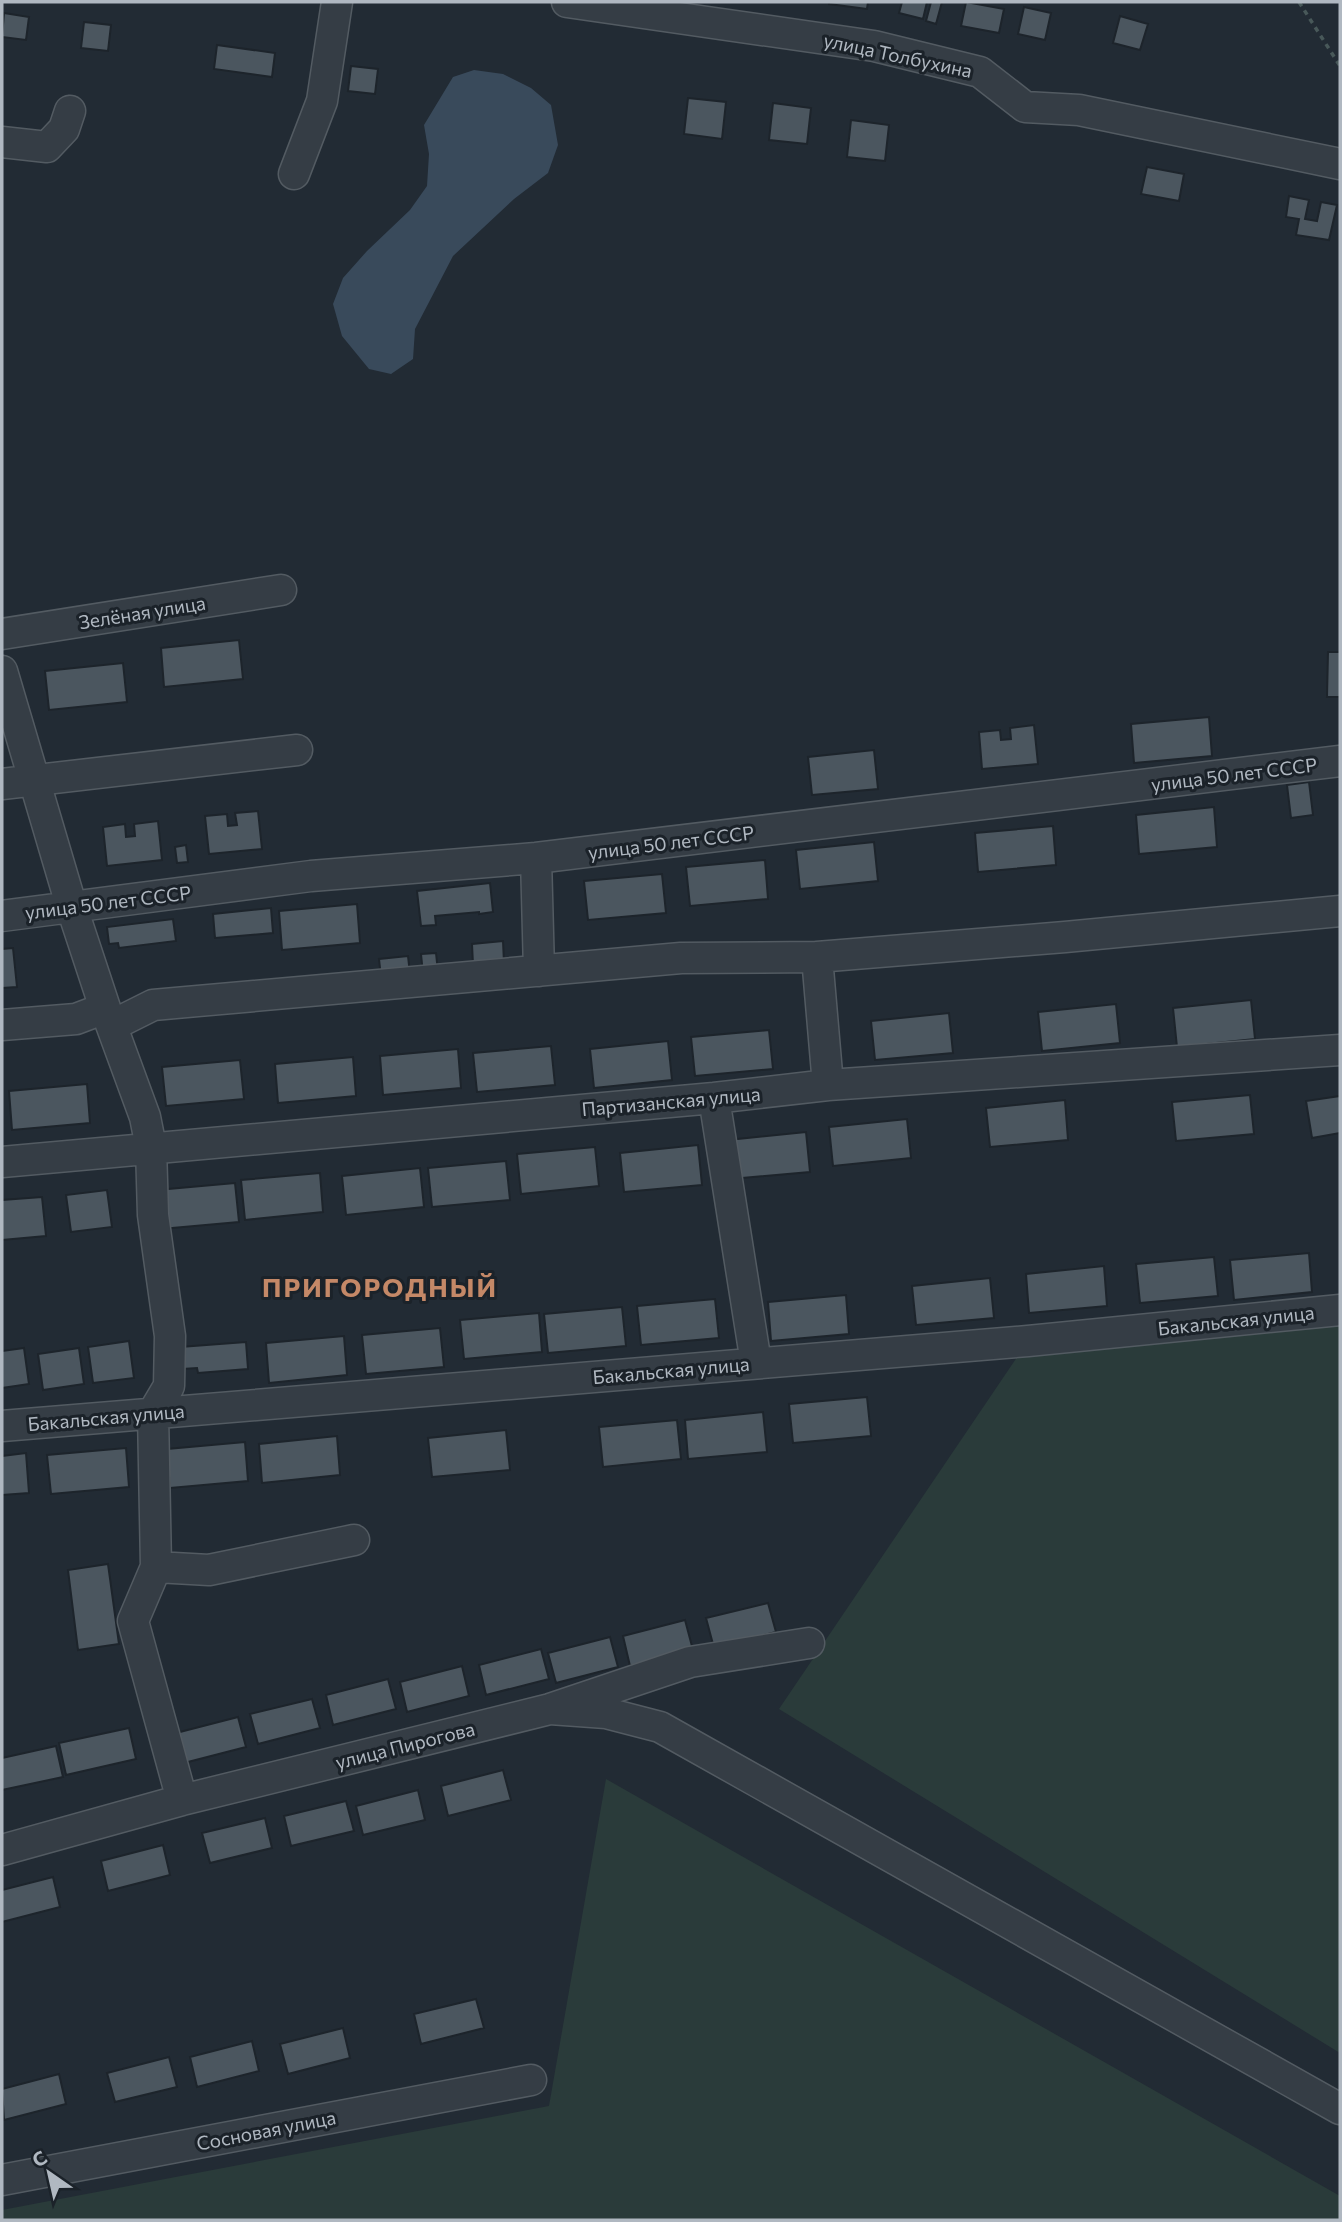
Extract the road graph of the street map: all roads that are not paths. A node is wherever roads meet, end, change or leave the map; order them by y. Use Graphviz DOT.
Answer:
graph roads {
  1 [pos="337,2"];
  2 [pos="567,2"];
  3 [pos="70,111"];
  4 [pos="2,142"];
  5 [pos="1340,164"];
  6 [pos="294,173"];
  7 [pos="281,590"];
  8 [pos="2,634"];
  9 [pos="2,671"];
  10 [pos="297,750"];
  11 [pos="1340,761"];
  12 [pos="34,780"];
  13 [pos="2,784"];
  14 [pos="536,858"];
  15 [pos="72,908"];
  16 [pos="1340,911"];
  17 [pos="2,916"];
  18 [pos="817,957"];
  19 [pos="539,971"];
  20 [pos="109,1016"];
  21 [pos="2,1025"];
  22 [pos="1340,1050"];
  23 [pos="828,1085"];
  24 [pos="714,1098"];
  25 [pos="151,1147"];
  26 [pos="2,1162"];
  27 [pos="1340,1310"];
  28 [pos="755,1363"];
  29 [pos="153,1413"];
  30 [pos="2,1426"];
  31 [pos="354,1540"];
  32 [pos="156,1567"];
  33 [pos="809,1643"];
  34 [pos="550,1709"];
  35 [pos="181,1800"];
  36 [pos="2,1850"];
  37 [pos="531,2080"];
  38 [pos="1340,2109"];
  39 [pos="3,2175"];
  1 -- 6 [label="street"];
  2 -- 5 [label="street, улица Толбухина"];
  3 -- 4 [label="street"];
  7 -- 8 [label="street, Зелёная улица"];
  9 -- 12 [label="street"];
  10 -- 12 [label="street"];
  11 -- 14 [label="street, улица 50 лет СССР"];
  12 -- 13 [label="street"];
  12 -- 15 [label="street"];
  14 -- 15 [label="street, улица 50 лет СССР"];
  14 -- 19 [label="street"];
  15 -- 17 [label="street, улица 50 лет СССР"];
  15 -- 20 [label="street"];
  16 -- 18 [label="street"];
  18 -- 19 [label="street"];
  18 -- 23 [label="street"];
  19 -- 20 [label="street"];
  20 -- 21 [label="street"];
  20 -- 25 [label="street"];
  22 -- 23 [label="street, Партизанская улица"];
  23 -- 24 [label="street, Партизанская улица"];
  24 -- 25 [label="street, Партизанская улица"];
  24 -- 28 [label="street"];
  25 -- 26 [label="street, Партизанская улица"];
  25 -- 29 [label="street"];
  27 -- 28 [label="street, Бакальская улица"];
  28 -- 29 [label="street, Бакальская улица"];
  29 -- 30 [label="street, Бакальская улица"];
  29 -- 32 [label="street"];
  31 -- 32 [label="street"];
  32 -- 35 [label="street"];
  33 -- 34 [label="street, улица Пирогова"];
  34 -- 35 [label="street, улица Пирогова"];
  34 -- 38 [label="street"];
  35 -- 36 [label="street, улица Пирогова"];
  37 -- 39 [label="street, Сосновая улица"];
}
